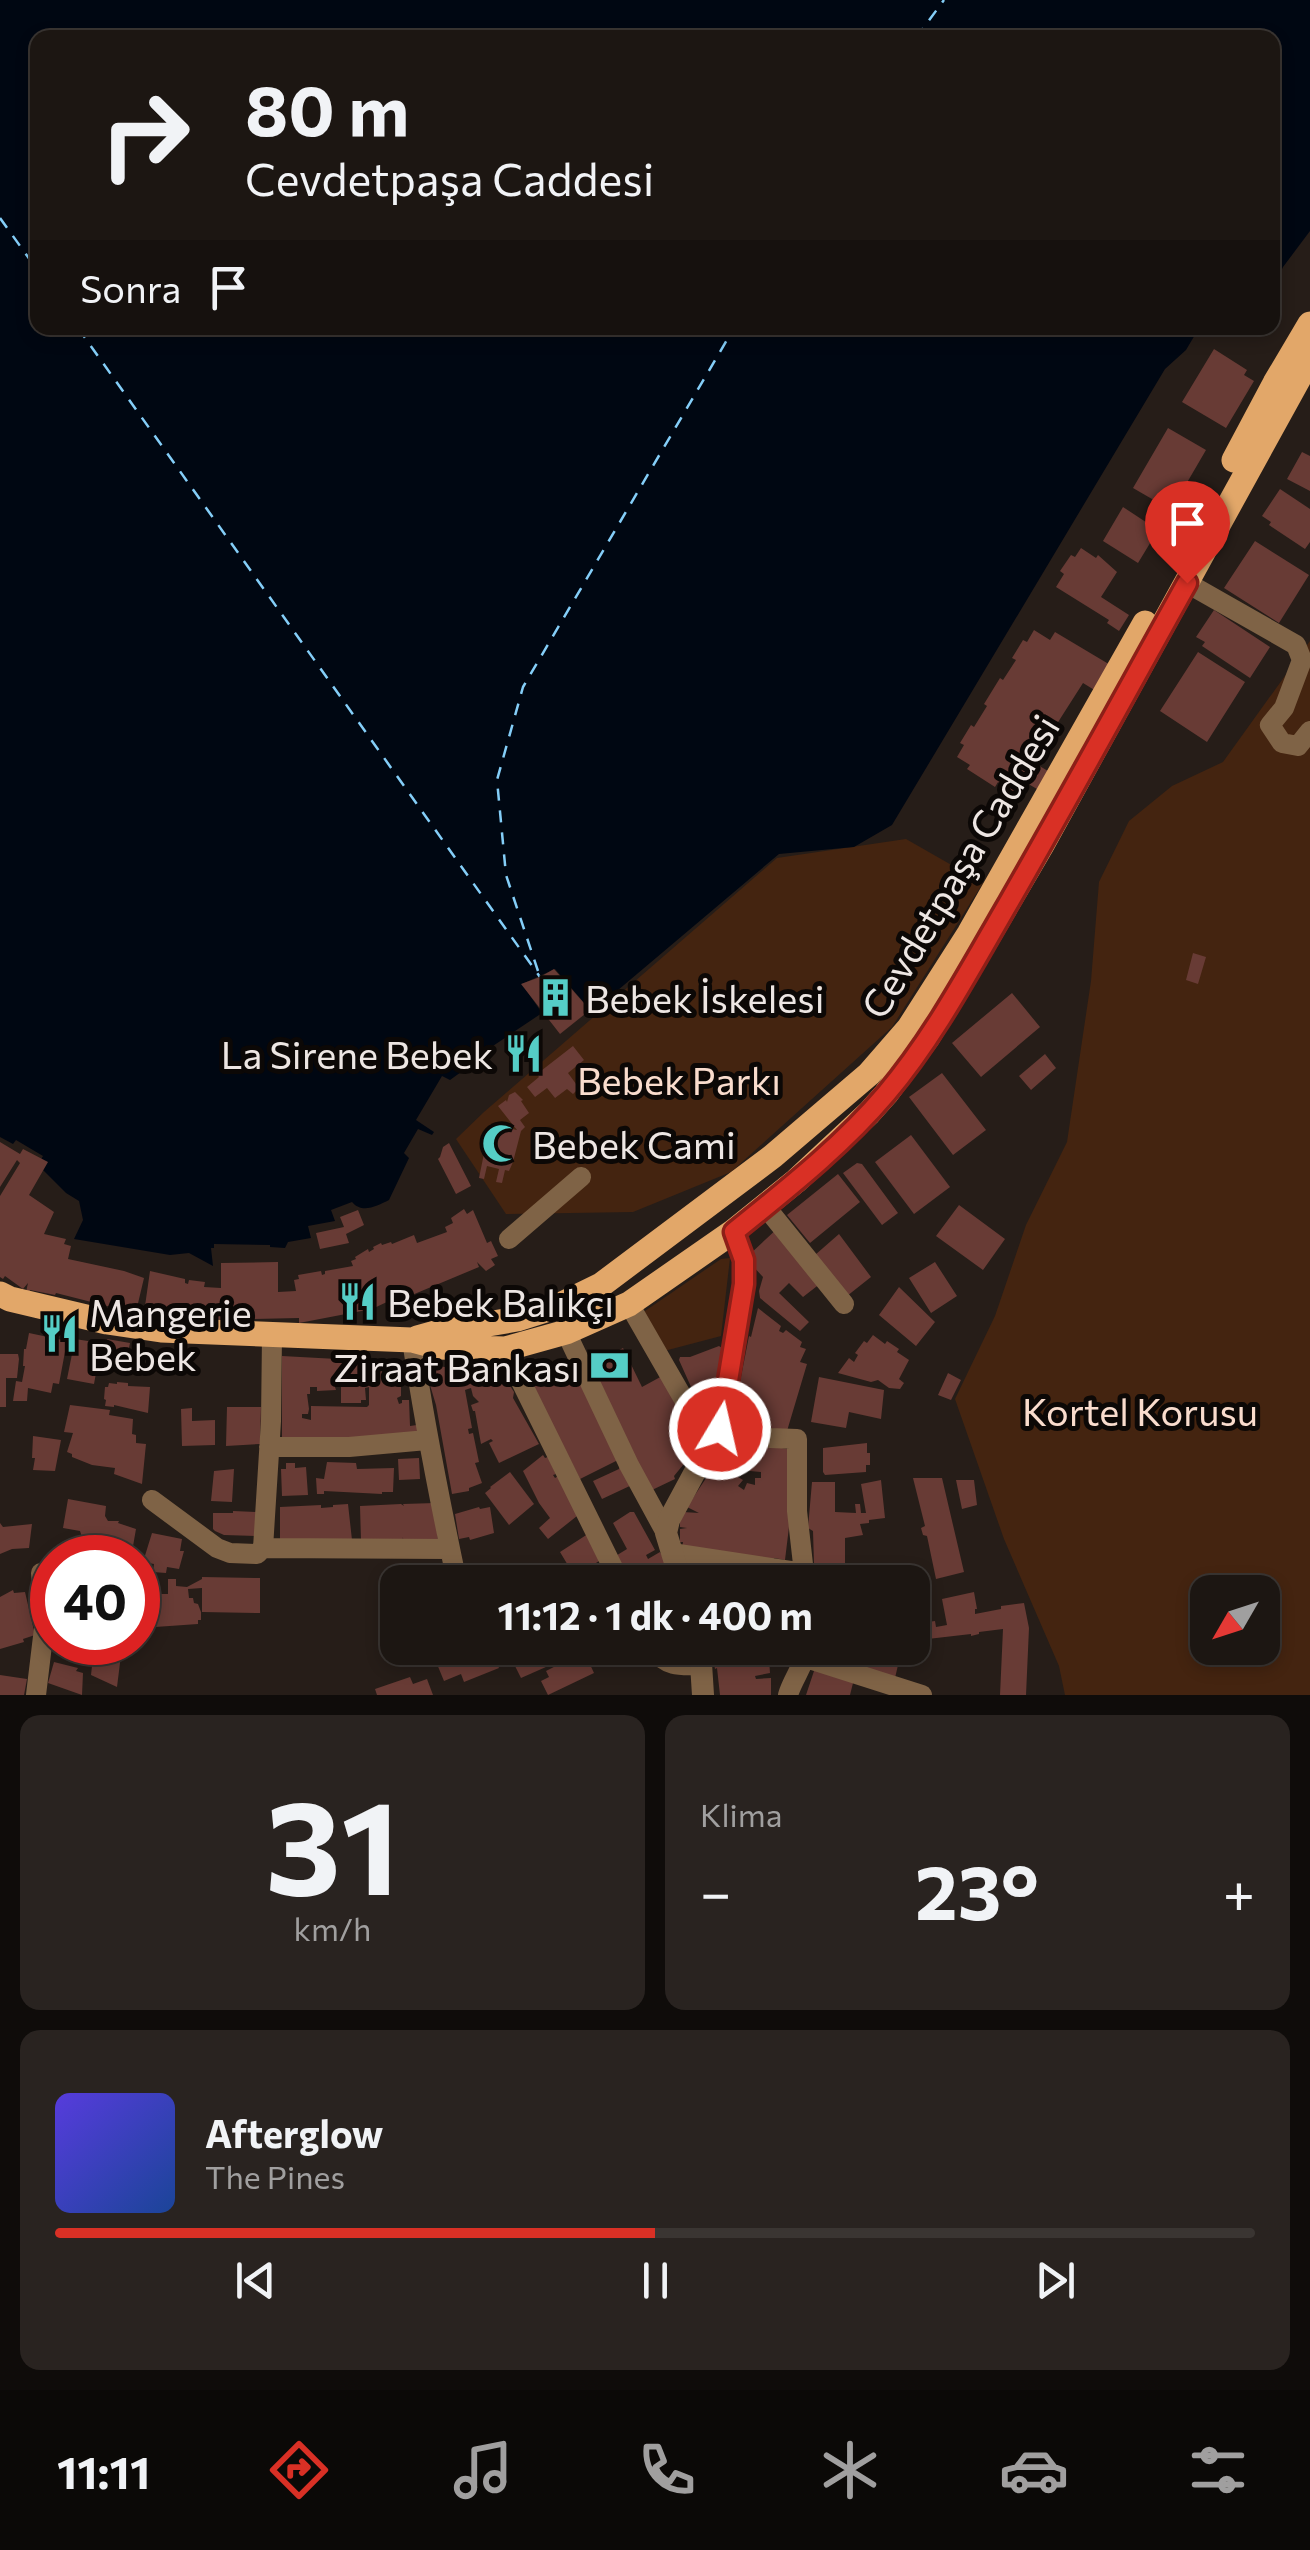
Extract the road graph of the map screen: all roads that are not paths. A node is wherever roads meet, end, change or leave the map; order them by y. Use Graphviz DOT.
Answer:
graph roads {
  1 [pos="1310,324"];
  2 [pos="1310,358"];
  3 [pos="1187,583"];
  4 [pos="1304,738"];
  5 [pos="773,1156"];
  6 [pos="582,1177"];
  7 [pos="796,1180"];
  8 [pos="711,1202"];
  9 [pos="765,1206"];
  10 [pos="734,1232"];
  11 [pos="508,1239"];
  12 [pos="622,1270"];
  13 [pos="0,1294"];
  14 [pos="635,1300"];
  15 [pos="844,1304"];
  16 [pos="558,1306"];
  17 [pos="566,1332"];
  18 [pos="272,1335"];
  19 [pos="412,1340"];
  20 [pos="505,1349"];
  21 [pos="715,1437"];
  22 [pos="427,1440"];
  23 [pos="269,1447"];
  24 [pos="152,1500"];
  25 [pos="669,1543"];
  26 [pos="263,1548"];
  27 [pos="450,1549"];
  28 [pos="453,1565"];
  29 [pos="612,1565"];
  30 [pos="676,1565"];
  31 [pos="754,1565"];
  32 [pos="803,1565"];
  33 [pos="39,1665"];
  34 [pos="701,1665"];
  35 [pos="800,1665"];
  36 [pos="839,1665"];
  37 [pos="36,1695"];
  38 [pos="704,1695"];
  39 [pos="788,1695"];
  40 [pos="922,1695"];
  1 -- 5 [label="main road, Cevdetpaşa Caddesi"];
  2 -- 3 [label="main road, Cevdetpaşa Caddesi"];
  3 -- 4 [label="street"];
  3 -- 7 [label="main road, Cevdetpaşa Caddesi"];
  5 -- 7 [label="main road"];
  5 -- 8 [label="main road, Cevdetpaşa Caddesi"];
  6 -- 11 [label="street"];
  7 -- 9 [label="main road, Cevdetpaşa Caddesi"];
  8 -- 10 [label="main road"];
  8 -- 12 [label="main road, Cevdetpaşa Caddesi"];
  9 -- 10 [label="main road, Cevdetpaşa Caddesi"];
  9 -- 15 [label="street"];
  10 -- 14 [label="main road, Cevdetpaşa Caddesi"];
  10 -- 21 [label="street"];
  12 -- 14 [label="main road"];
  12 -- 16 [label="main road, Cevdetpaşa Caddesi"];
  13 -- 18 [label="main road, Cevdetpaşa Caddesi"];
  14 -- 17 [label="main road, Cevdetpaşa Caddesi"];
  14 -- 21 [label="street"];
  16 -- 17 [label="main road"];
  16 -- 19 [label="main road, Cevdetpaşa Caddesi"];
  17 -- 20 [label="main road, Cevdetpaşa Caddesi"];
  17 -- 25 [label="street"];
  18 -- 19 [label="main road, Cevdetpaşa Caddesi"];
  18 -- 23 [label="street"];
  19 -- 20 [label="main road, Cevdetpaşa Caddesi"];
  19 -- 22 [label="street"];
  20 -- 29 [label="street"];
  21 -- 25 [label="street"];
  21 -- 32 [label="street"];
  22 -- 23 [label="street"];
  22 -- 27 [label="street"];
  23 -- 26 [label="street"];
  24 -- 26 [label="street"];
  25 -- 30 [label="street"];
  25 -- 31 [label="street"];
  26 -- 27 [label="street"];
  27 -- 28 [label="street"];
  33 -- 37 [label="street"];
  34 -- 38 [label="street"];
  35 -- 39 [label="street"];
  36 -- 40 [label="street"];
}
